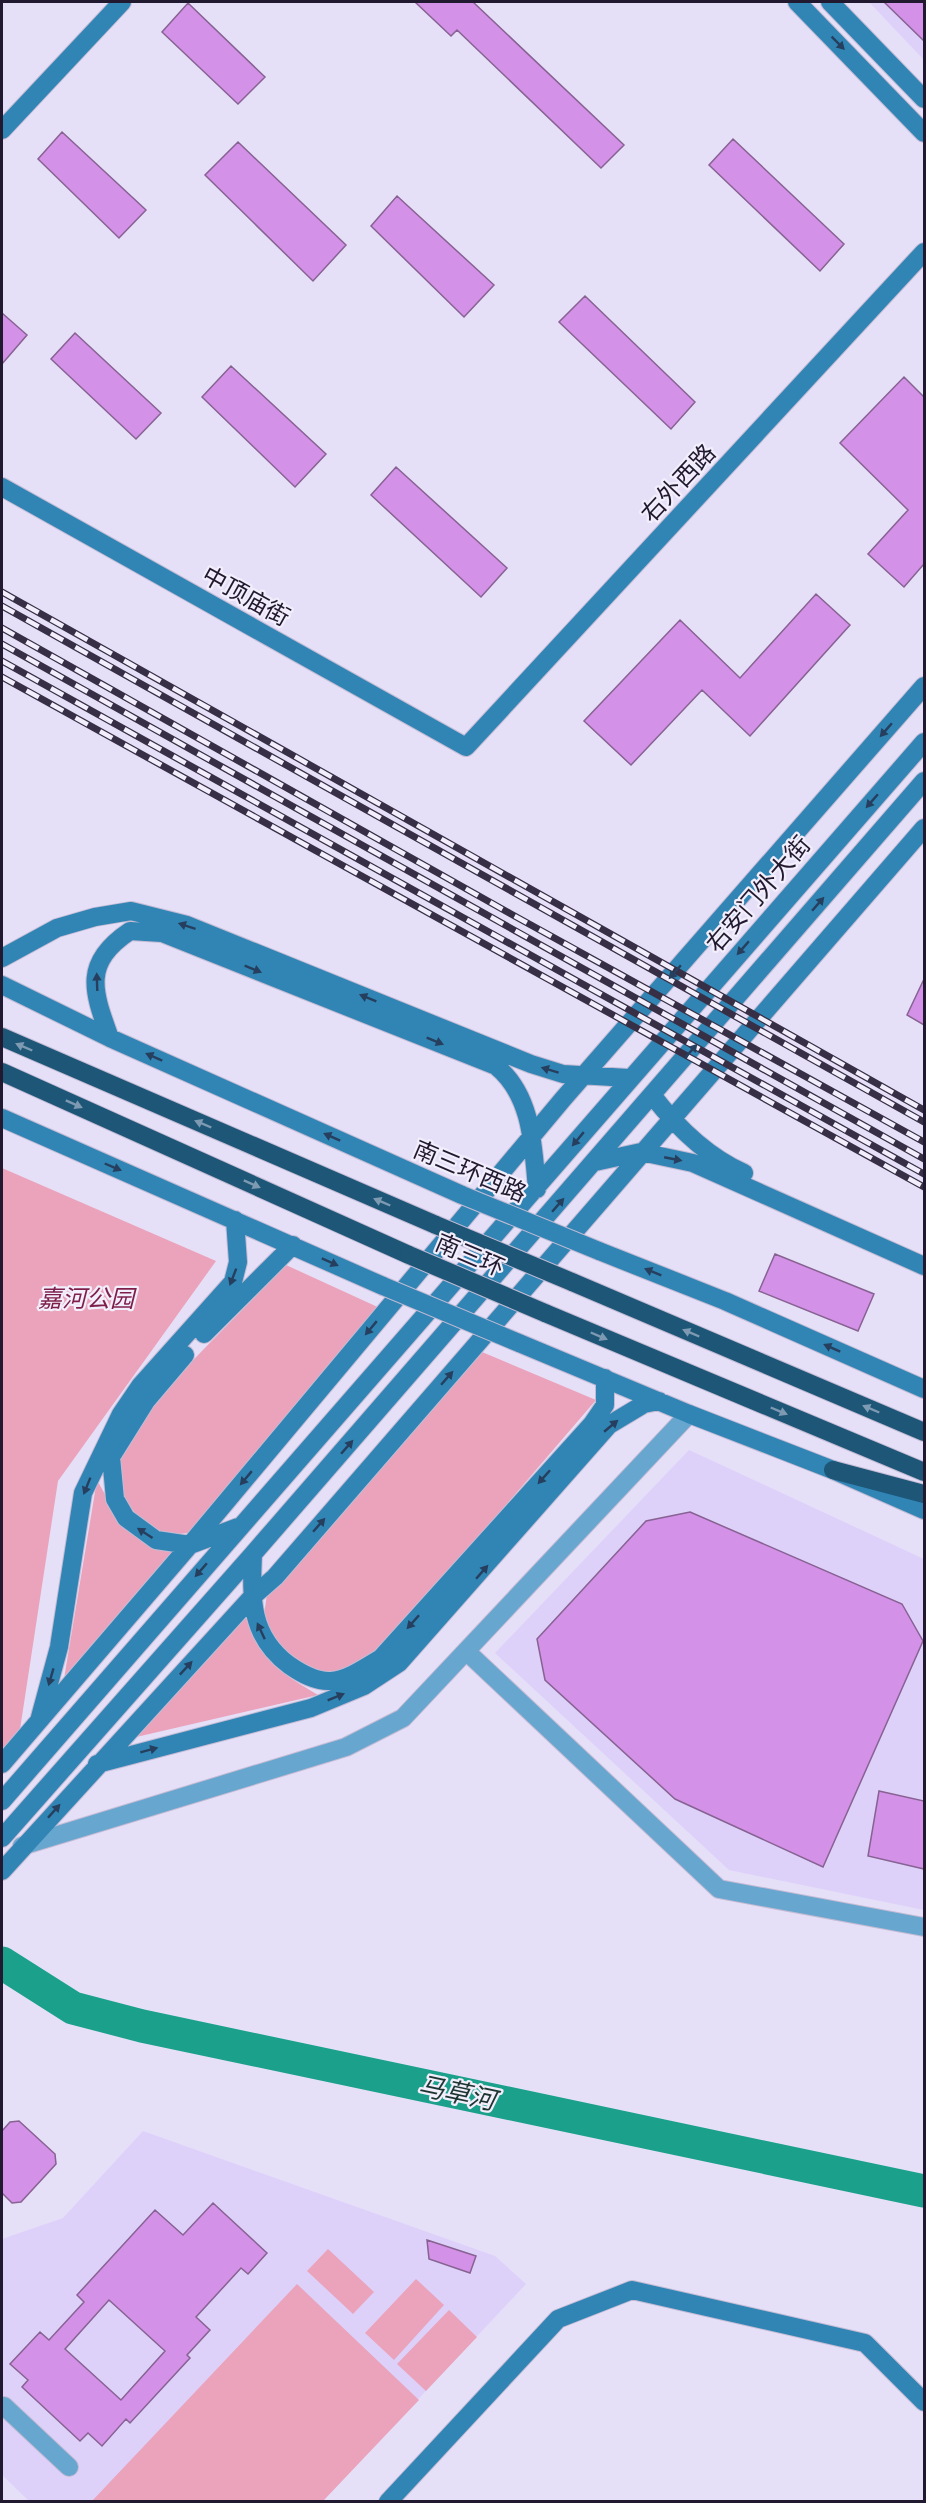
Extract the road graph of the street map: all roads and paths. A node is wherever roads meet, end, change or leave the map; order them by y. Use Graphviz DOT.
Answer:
graph roads {
  1 [pos="122,2"];
  2 [pos="797,2"];
  3 [pos="830,2"];
  4 [pos="924,99"];
  5 [pos="2,130"];
  6 [pos="924,133"];
  7 [pos="924,252"];
  8 [pos="2,487"];
  9 [pos="924,686"];
  10 [pos="924,742"];
  11 [pos="466,747"];
  12 [pos="924,781"];
  13 [pos="924,828"];
  14 [pos="2,958"];
  15 [pos="2,985"];
  16 [pos="2,1037"];
  17 [pos="110,1038"];
  18 [pos="2,1072"];
  19 [pos="585,1074"];
  20 [pos="628,1078"];
  21 [pos="652,1095"];
  22 [pos="2,1118"];
  23 [pos="670,1119"];
  24 [pos="532,1136"];
  25 [pos="641,1152"];
  26 [pos="595,1162"];
  27 [pos="537,1189"];
  28 [pos="235,1220"];
  29 [pos="293,1245"];
  30 [pos="924,1256"];
  31 [pos="924,1266"];
  32 [pos="605,1378"];
  33 [pos="924,1389"];
  34 [pos="659,1401"];
  35 [pos="689,1414"];
  36 [pos="924,1432"];
  37 [pos="833,1470"];
  38 [pos="924,1472"];
  39 [pos="924,1494"];
  40 [pos="924,1510"];
  41 [pos="240,1526"];
  42 [pos="190,1545"];
  43 [pos="253,1554"];
  44 [pos="251,1598"];
  45 [pos="466,1652"];
  46 [pos="38,1723"];
  47 [pos="2,1764"];
  48 [pos="96,1764"];
  49 [pos="25,1774"];
  50 [pos="53,1779"];
  51 [pos="2,1801"];
  52 [pos="2,1838"];
  53 [pos="22,1846"];
  54 [pos="2,1855"];
  55 [pos="2,1871"];
  56 [pos="924,1927"];
  57 [pos="924,2402"];
  58 [pos="2,2409"];
  59 [pos="69,2467"];
  60 [pos="388,2502"];
  1 -- 5 [label="main road"];
  2 -- 6 [label="main road, one-way"];
  3 -- 4 [label="main road"];
  7 -- 11 [label="main road, 右外西路"];
  8 -- 11 [label="main road, 中顶庙街"];
  9 -- 19 [label="main road, one-way"];
  10 -- 20 [label="main road, 右安门外大街, one-way"];
  21 -- 12 [label="main road, one-way"];
  13 -- 23 [label="main road"];
  19 -- 14 [label="main road, one-way"];
  15 -- 17 [label="main road, 南三环西路"];
  36 -- 16 [label="highway, 南三环, one-way, bridge"];
  17 -- 24 [label="main road, one-way"];
  33 -- 17 [label="main road, 南三环西路, one-way, bridge"];
  18 -- 38 [label="highway, 南三环, one-way, bridge"];
  19 -- 20 [label="main road"];
  19 -- 24 [label="main road"];
  20 -- 27 [label="main road, 右安门外大街, one-way"];
  21 -- 23 [label="main road"];
  21 -- 26 [label="main road"];
  22 -- 28 [label="main road, one-way"];
  23 -- 25 [label="main road"];
  23 -- 30 [label="main road"];
  24 -- 27 [label="main road"];
  24 -- 42 [label="main road, one-way"];
  25 -- 26 [label="main road"];
  25 -- 31 [label="main road, one-way"];
  44 -- 25 [label="main road, one-way"];
  43 -- 26 [label="main road, one-way"];
  27 -- 41 [label="main road, 右安门外大街"];
  28 -- 29 [label="main road"];
  28 -- 46 [label="main road, one-way"];
  29 -- 32 [label="main road, one-way, bridge"];
  42 -- 29 [label="main road, one-way"];
  32 -- 34 [label="main road"];
  32 -- 44 [label="main road, one-way"];
  34 -- 35 [label="main road"];
  48 -- 34 [label="main road, one-way"];
  35 -- 37 [label="main road"];
  35 -- 45 [label="street"];
  37 -- 39 [label="highway"];
  37 -- 40 [label="main road"];
  41 -- 42 [label="main road"];
  41 -- 49 [label="main road, 右安门外大街, one-way"];
  42 -- 46 [label="main road"];
  43 -- 44 [label="main road"];
  43 -- 50 [label="main road"];
  48 -- 44 [label="main road, one-way"];
  45 -- 53 [label="street"];
  45 -- 56 [label="street"];
  46 -- 47 [label="main road"];
  46 -- 49 [label="main road"];
  48 -- 50 [label="main road"];
  53 -- 48 [label="main road, one-way"];
  49 -- 51 [label="main road, 右安门外大街"];
  50 -- 52 [label="main road"];
  53 -- 54 [label="main road"];
  53 -- 55 [label="main road"];
  57 -- 60 [label="main road"];
  58 -- 59 [label="street"];
}
